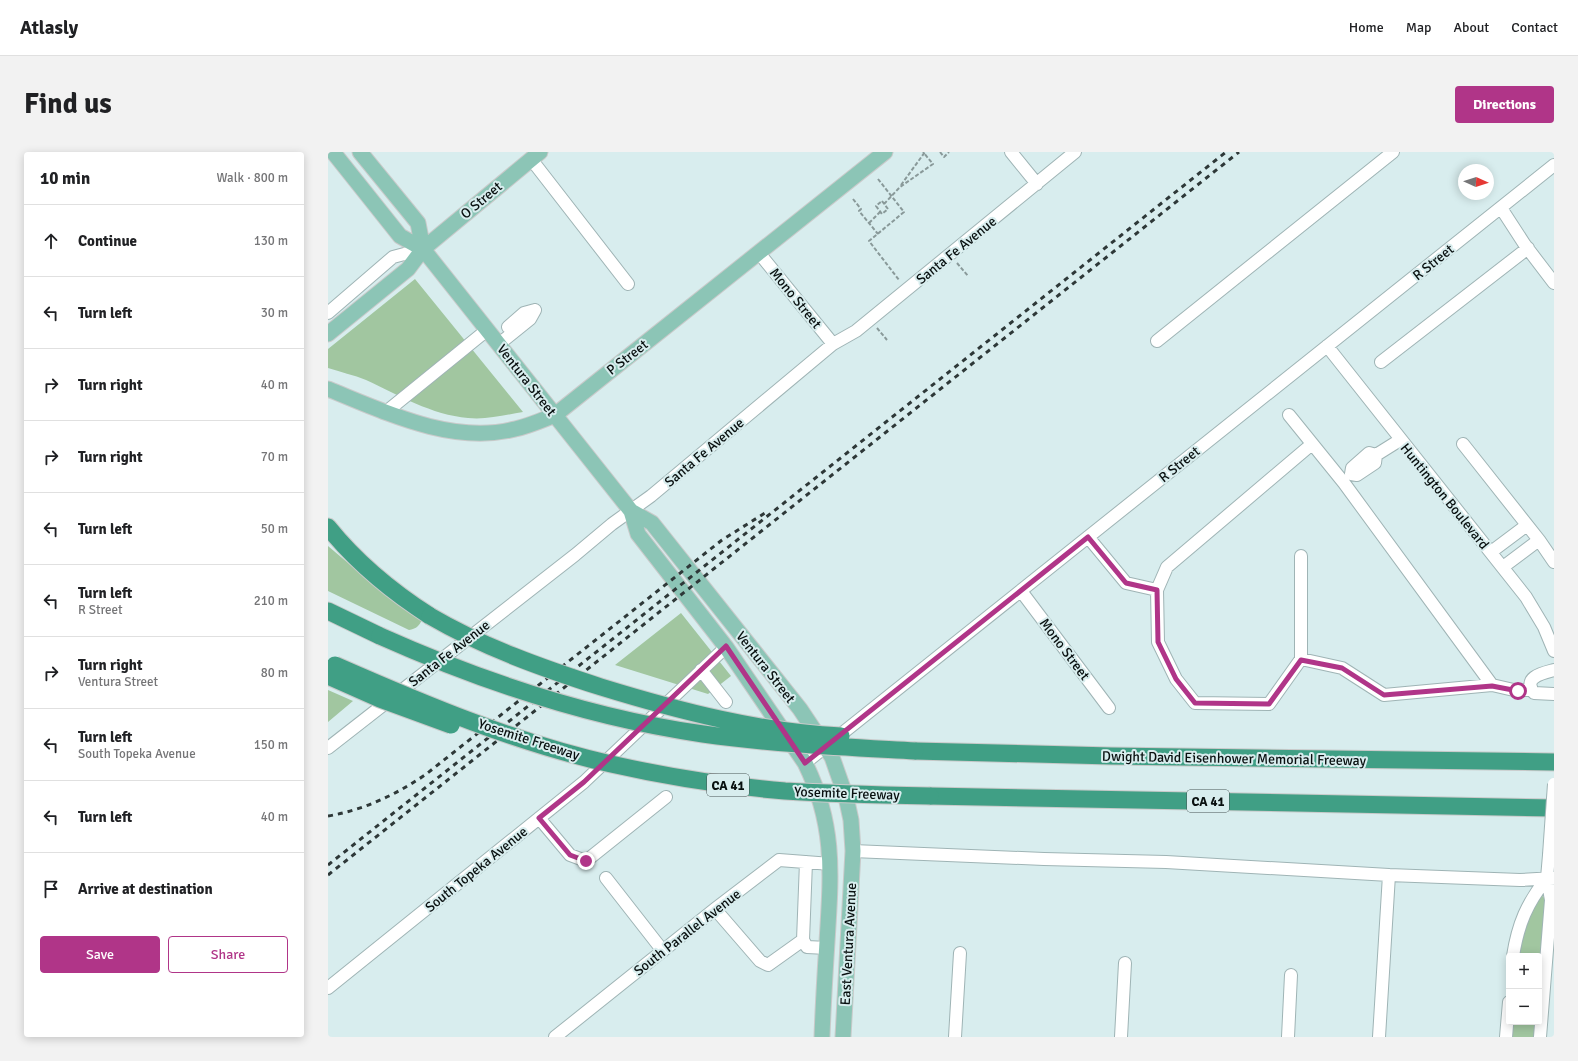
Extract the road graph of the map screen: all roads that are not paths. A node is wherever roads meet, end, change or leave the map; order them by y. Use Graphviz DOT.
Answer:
graph roads {
  1 [pos="333,152"];
  2 [pos="360,152"];
  3 [pos="885,152"];
  4 [pos="1010,152"];
  5 [pos="1075,152"];
  6 [pos="1393,152"];
  7 [pos="535,156"];
  8 [pos="1554,165"];
  9 [pos="1037,184"];
  10 [pos="1500,208"];
  11 [pos="1528,248"];
  12 [pos="423,249"];
  13 [pos="759,253"];
  14 [pos="1554,282"];
  15 [pos="628,284"];
  16 [pos="328,313"];
  17 [pos="328,334"];
  18 [pos="494,338"];
  19 [pos="1157,341"];
  20 [pos="833,344"];
  21 [pos="1327,346"];
  22 [pos="1382,362"];
  23 [pos="328,389"];
  24 [pos="386,412"];
  25 [pos="555,415"];
  26 [pos="1290,415"];
  27 [pos="1400,440"];
  28 [pos="1312,444"];
  29 [pos="1463,444"];
  30 [pos="1347,478"];
  31 [pos="631,511"];
  32 [pos="1527,525"];
  33 [pos="328,527"];
  34 [pos="1088,537"];
  35 [pos="1539,540"];
  36 [pos="1491,552"];
  37 [pos="1301,556"];
  38 [pos="1554,562"];
  39 [pos="1503,567"];
  40 [pos="1157,590"];
  41 [pos="1021,591"];
  42 [pos="328,612"];
  43 [pos="726,646"];
  44 [pos="1554,651"];
  45 [pos="1301,660"];
  46 [pos="330,667"];
  47 [pos="701,670"];
  48 [pos="1554,670"];
  49 [pos="1492,686"];
  50 [pos="1531,689"];
  51 [pos="1554,694"];
  52 [pos="726,702"];
  53 [pos="1109,708"];
  54 [pos="826,747"];
  55 [pos="328,748"];
  56 [pos="914,751"];
  57 [pos="1554,752"];
  58 [pos="1423,761"];
  59 [pos="1554,762"];
  60 [pos="805,763"];
  61 [pos="1554,784"];
  62 [pos="666,797"];
  63 [pos="1485,806"];
  64 [pos="1554,808"];
  65 [pos="1554,815"];
  66 [pos="539,818"];
  67 [pos="853,851"];
  68 [pos="806,862"];
  69 [pos="831,864"];
  70 [pos="1389,875"];
  71 [pos="606,878"];
  72 [pos="1551,878"];
  73 [pos="715,910"];
  74 [pos="803,940"];
  75 [pos="827,948"];
  76 [pos="663,951"];
  77 [pos="960,953"];
  78 [pos="1514,953"];
  79 [pos="1125,963"];
  80 [pos="1291,975"];
  81 [pos="328,988"];
  82 [pos="1507,1025"];
  83 [pos="555,1037"];
  84 [pos="822,1037"];
  85 [pos="843,1037"];
  86 [pos="955,1037"];
  87 [pos="1121,1037"];
  88 [pos="1288,1037"];
  89 [pos="1379,1037"];
  90 [pos="1506,1037"];
  91 [pos="1540,1037"];
  1 -- 12 [label="main road, Ventura Street"];
  2 -- 12 [label="main road, Ventura Street"];
  3 -- 13 [label="main road, P Street"];
  4 -- 9 [label="street"];
  5 -- 9 [label="street, Santa Fe Avenue"];
  6 -- 19 [label="street"];
  7 -- 12 [label="main road, O Street"];
  7 -- 15 [label="street"];
  8 -- 10 [label="street, R Street"];
  9 -- 20 [label="street, Santa Fe Avenue"];
  10 -- 11 [label="street"];
  10 -- 21 [label="street, R Street"];
  11 -- 14 [label="street"];
  11 -- 22 [label="street"];
  12 -- 16 [label="street, O Street"];
  12 -- 17 [label="main road, O Street"];
  12 -- 18 [label="main road, Ventura Street"];
  13 -- 20 [label="street, Mono Street"];
  13 -- 25 [label="main road, P Street"];
  18 -- 24 [label="street"];
  18 -- 25 [label="main road, Ventura Street"];
  20 -- 31 [label="street, Santa Fe Avenue"];
  21 -- 27 [label="street, Huntington Boulevard"];
  21 -- 34 [label="street, R Street"];
  23 -- 24 [label="main road, P Street"];
  24 -- 25 [label="main road, P Street"];
  25 -- 31 [label="main road, Ventura Street"];
  26 -- 28 [label="street"];
  27 -- 30 [label="street"];
  27 -- 36 [label="street, Huntington Boulevard"];
  28 -- 30 [label="street"];
  28 -- 40 [label="street"];
  29 -- 32 [label="street"];
  30 -- 49 [label="street"];
  31 -- 43 [label="main road, Ventura Street"];
  31 -- 54 [label="main road, Ventura Street"];
  31 -- 55 [label="street, Santa Fe Avenue"];
  32 -- 35 [label="street"];
  32 -- 36 [label="street"];
  33 -- 56 [label="highway, bridge"];
  34 -- 40 [label="street"];
  34 -- 41 [label="street, R Street"];
  35 -- 38 [label="street"];
  35 -- 39 [label="street"];
  36 -- 39 [label="street, Huntington Boulevard"];
  37 -- 45 [label="street"];
  39 -- 44 [label="street, Huntington Boulevard"];
  40 -- 45 [label="street"];
  41 -- 53 [label="street, Mono Street"];
  41 -- 54 [label="street, R Street"];
  42 -- 56 [label="highway, bridge"];
  43 -- 47 [label="street, South Topeka Avenue"];
  43 -- 60 [label="main road, Ventura Street"];
  45 -- 49 [label="street"];
  46 -- 63 [label="highway, Yosemite Freeway / CA 41, bridge"];
  47 -- 52 [label="street"];
  47 -- 66 [label="street, South Topeka Avenue"];
  48 -- 50 [label="street"];
  49 -- 50 [label="street"];
  50 -- 51 [label="street"];
  54 -- 60 [label="street, R Street"];
  54 -- 67 [label="main road, Ventura Street"];
  56 -- 58 [label="highway, Dwight David Eisenhower Memorial Freeway"];
  57 -- 58 [label="highway"];
  58 -- 59 [label="highway, Dwight David Eisenhower Memorial Freeway"];
  60 -- 69 [label="main road, Ventura Street"];
  61 -- 72 [label="street, bridge"];
  62 -- 66 [label="street"];
  63 -- 64 [label="highway, CA 41"];
  63 -- 65 [label="highway"];
  66 -- 81 [label="street, South Topeka Avenue"];
  67 -- 70 [label="street"];
  67 -- 85 [label="main road, East Ventura Avenue"];
  68 -- 69 [label="street, South Parallel Avenue"];
  68 -- 73 [label="street, South Parallel Avenue"];
  68 -- 74 [label="street"];
  69 -- 75 [label="main road, East Ventura Avenue"];
  70 -- 72 [label="street"];
  70 -- 89 [label="street"];
  71 -- 76 [label="street"];
  72 -- 78 [label="street"];
  72 -- 91 [label="street"];
  73 -- 74 [label="street"];
  73 -- 76 [label="street, South Parallel Avenue"];
  74 -- 75 [label="street"];
  75 -- 84 [label="main road, East Ventura Avenue"];
  76 -- 83 [label="street, South Parallel Avenue"];
  77 -- 86 [label="street"];
  79 -- 87 [label="street"];
  80 -- 88 [label="street"];
  82 -- 90 [label="street"];
}
